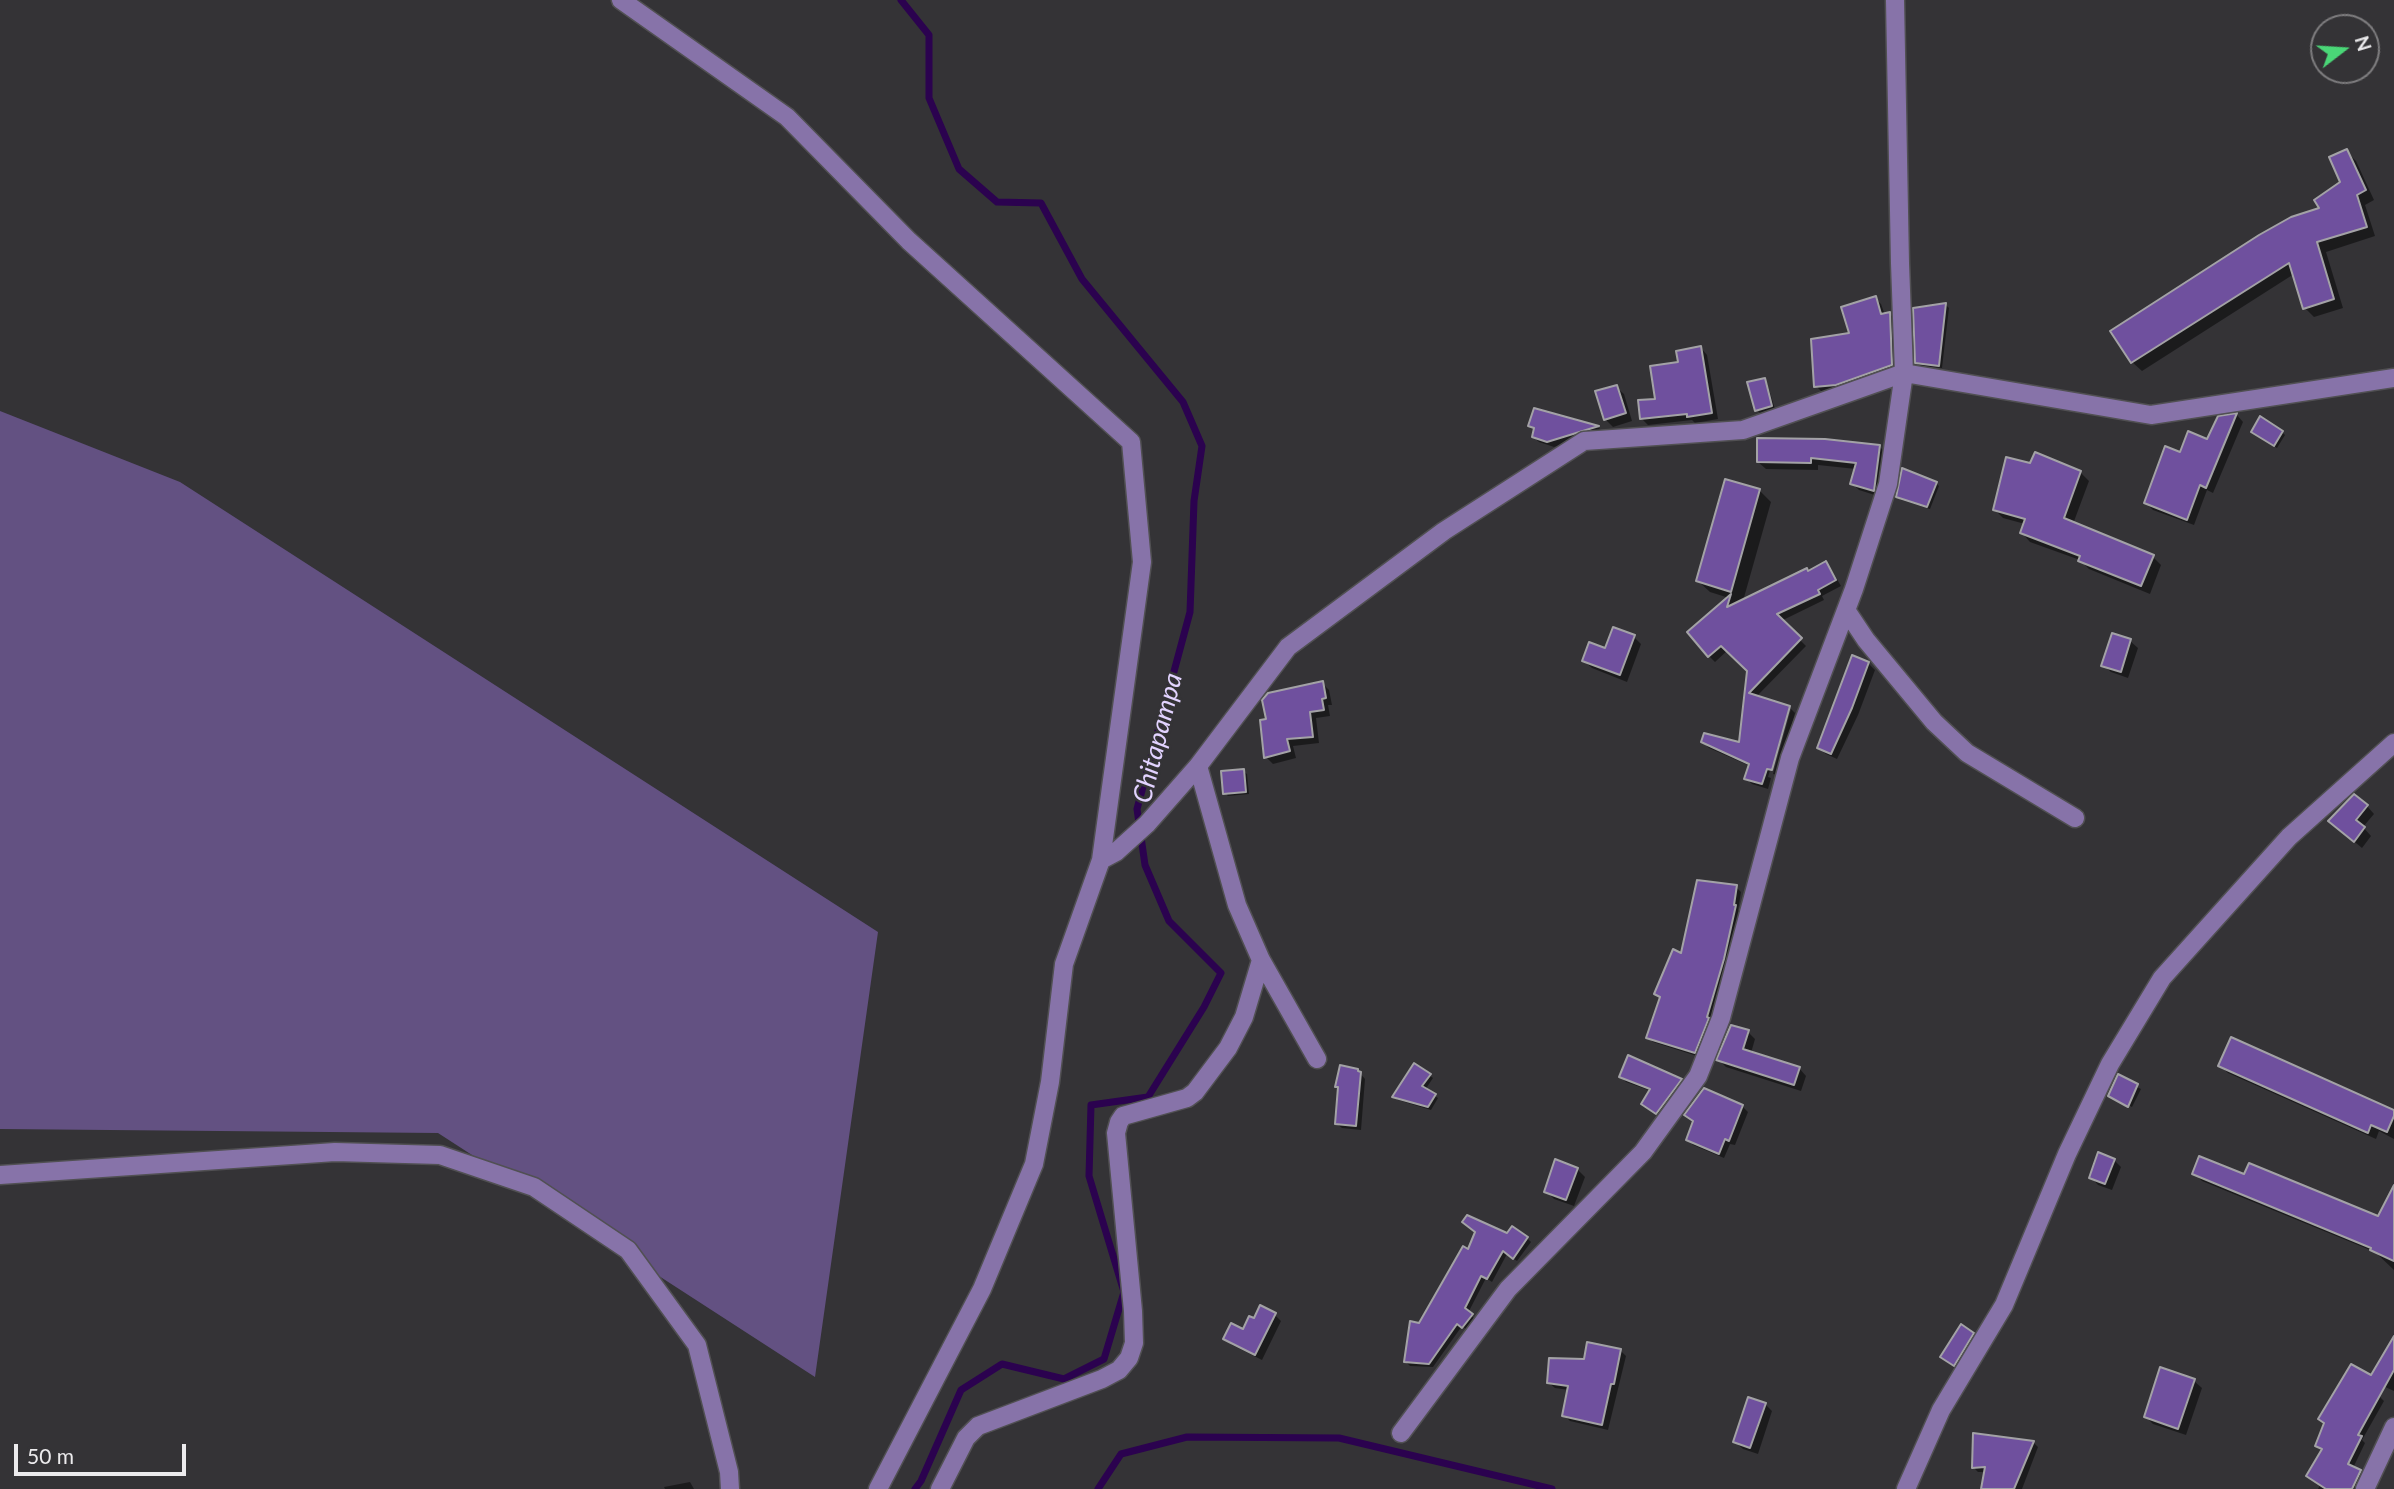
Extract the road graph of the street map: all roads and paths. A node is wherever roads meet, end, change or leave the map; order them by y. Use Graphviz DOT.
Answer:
graph roads {
  1 [pos="621,0"];
  2 [pos="1895,0"];
  3 [pos="1904,373"];
  4 [pos="2394,378"];
  5 [pos="1846,610"];
  6 [pos="2394,743"];
  7 [pos="1198,766"];
  8 [pos="2075,818"];
  9 [pos="1108,856"];
  10 [pos="1261,960"];
  11 [pos="1317,1059"];
  12 [pos="0,1175"];
  13 [pos="2394,1427"];
  14 [pos="1401,1433"];
  15 [pos="730,1489"];
  16 [pos="878,1489"];
  17 [pos="940,1489"];
  18 [pos="1906,1489"];
  19 [pos="2365,1489"];
  1 -- 9 [label="street"];
  2 -- 3 [label="street"];
  3 -- 4 [label="street"];
  3 -- 5 [label="street"];
  3 -- 7 [label="street"];
  5 -- 8 [label="street"];
  5 -- 14 [label="street"];
  6 -- 18 [label="street"];
  7 -- 9 [label="street"];
  7 -- 10 [label="street"];
  9 -- 16 [label="street"];
  10 -- 11 [label="street"];
  10 -- 17 [label="street"];
  12 -- 15 [label="street"];
  13 -- 19 [label="street"];
}
